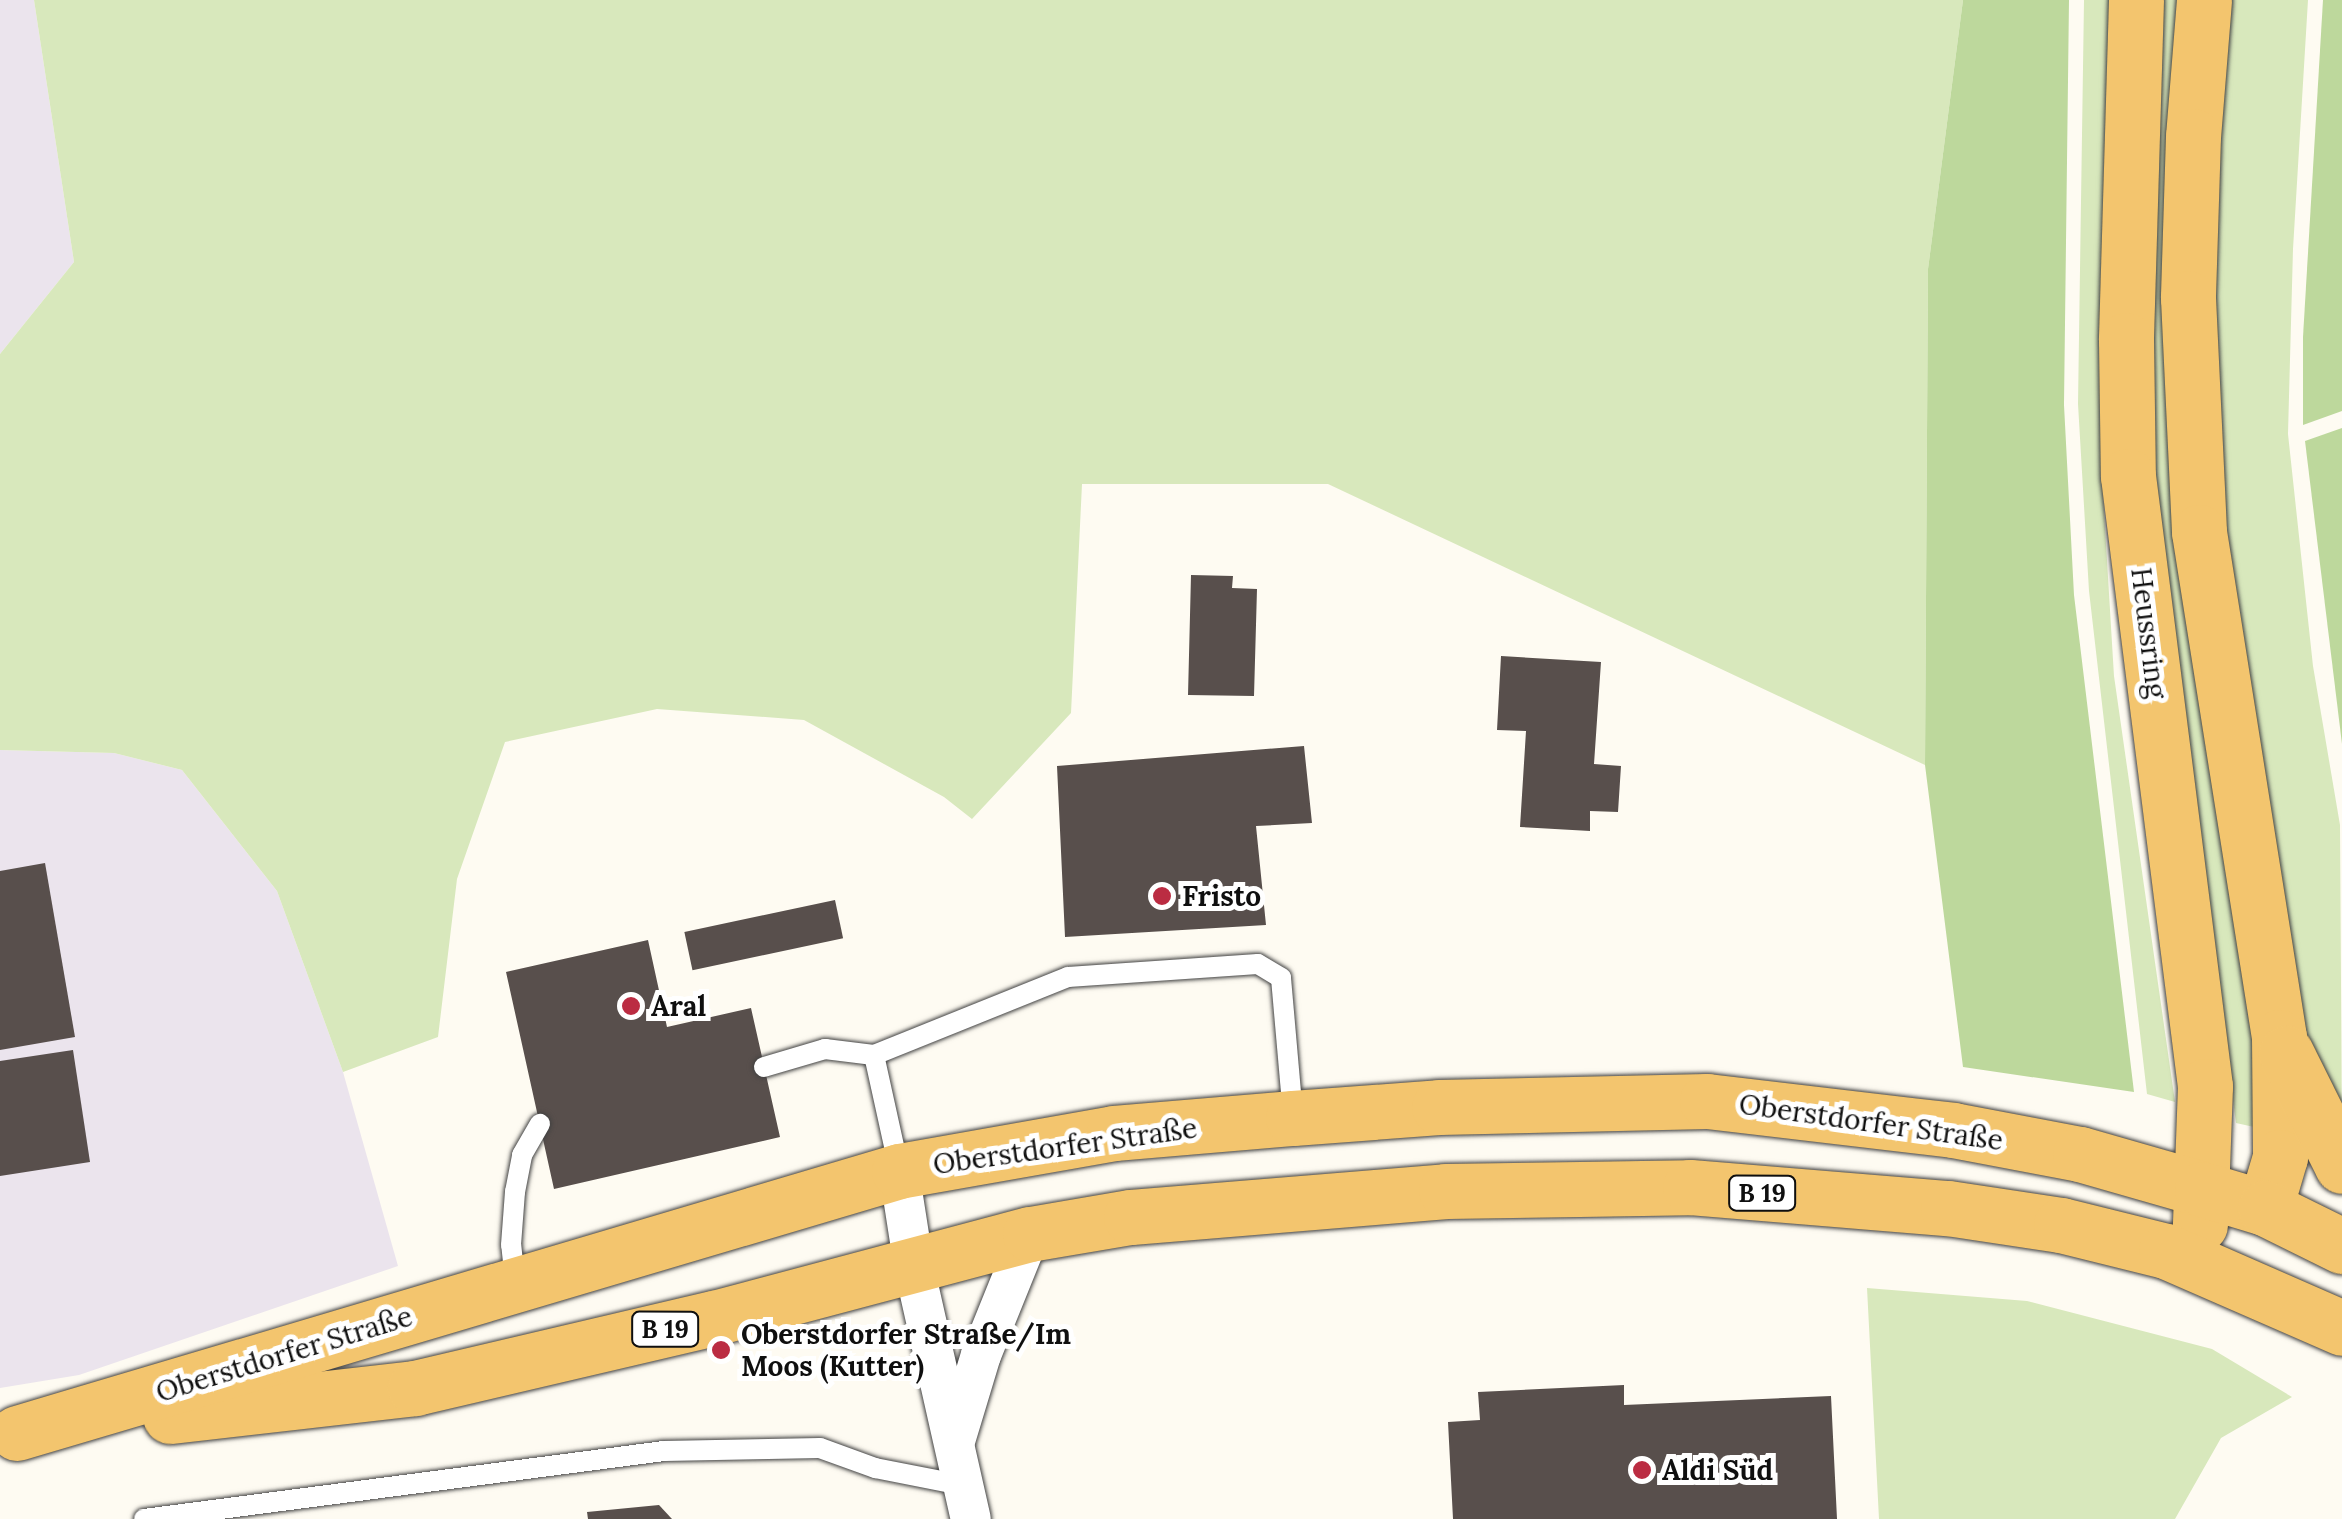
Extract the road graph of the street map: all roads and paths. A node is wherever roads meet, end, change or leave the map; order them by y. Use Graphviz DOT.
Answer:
graph roads {
  1 [pos="2136,0"];
  2 [pos="2204,0"];
  3 [pos="2278,1037"];
  4 [pos="874,1056"];
  5 [pos="764,1067"];
  6 [pos="1293,1118"];
  7 [pos="540,1124"];
  8 [pos="2342,1166"];
  9 [pos="899,1171"];
  10 [pos="2202,1189"];
  11 [pos="2265,1208"];
  12 [pos="1030,1234"];
  13 [pos="2342,1246"];
  14 [pos="2198,1263"];
  15 [pos="914,1267"];
  16 [pos="515,1284"];
  17 [pos="2342,1328"];
  18 [pos="8,1434"];
  19 [pos="954,1445"];
  20 [pos="963,1508"];
  21 [pos="144,1519"];
  1 -- 10 [label="main road, Heussring"];
  2 -- 3 [label="main road"];
  3 -- 8 [label="main road"];
  3 -- 11 [label="main road"];
  4 -- 5 [label="lane"];
  4 -- 6 [label="lane"];
  4 -- 9 [label="lane"];
  6 -- 9 [label="main road, Oberstdorfer Straße / B 19"];
  6 -- 10 [label="main road, Oberstdorfer Straße / B 19"];
  7 -- 16 [label="lane"];
  9 -- 15 [label="street"];
  9 -- 16 [label="main road, Oberstdorfer Straße / B 19"];
  10 -- 11 [label="main road, B 19"];
  10 -- 14 [label="main road, Heussring"];
  11 -- 13 [label="main road, B 19"];
  11 -- 14 [label="main road"];
  12 -- 14 [label="main road, Oberstdorfer Straße / B 19"];
  12 -- 15 [label="main road, Oberstdorfer Straße / B 19"];
  12 -- 19 [label="street"];
  14 -- 17 [label="main road, B 19"];
  15 -- 18 [label="main road, Oberstdorfer Straße / B 19"];
  15 -- 19 [label="street"];
  16 -- 18 [label="main road, Oberstdorfer Straße / B 19"];
  19 -- 20 [label="street"];
  20 -- 21 [label="lane"];
}
